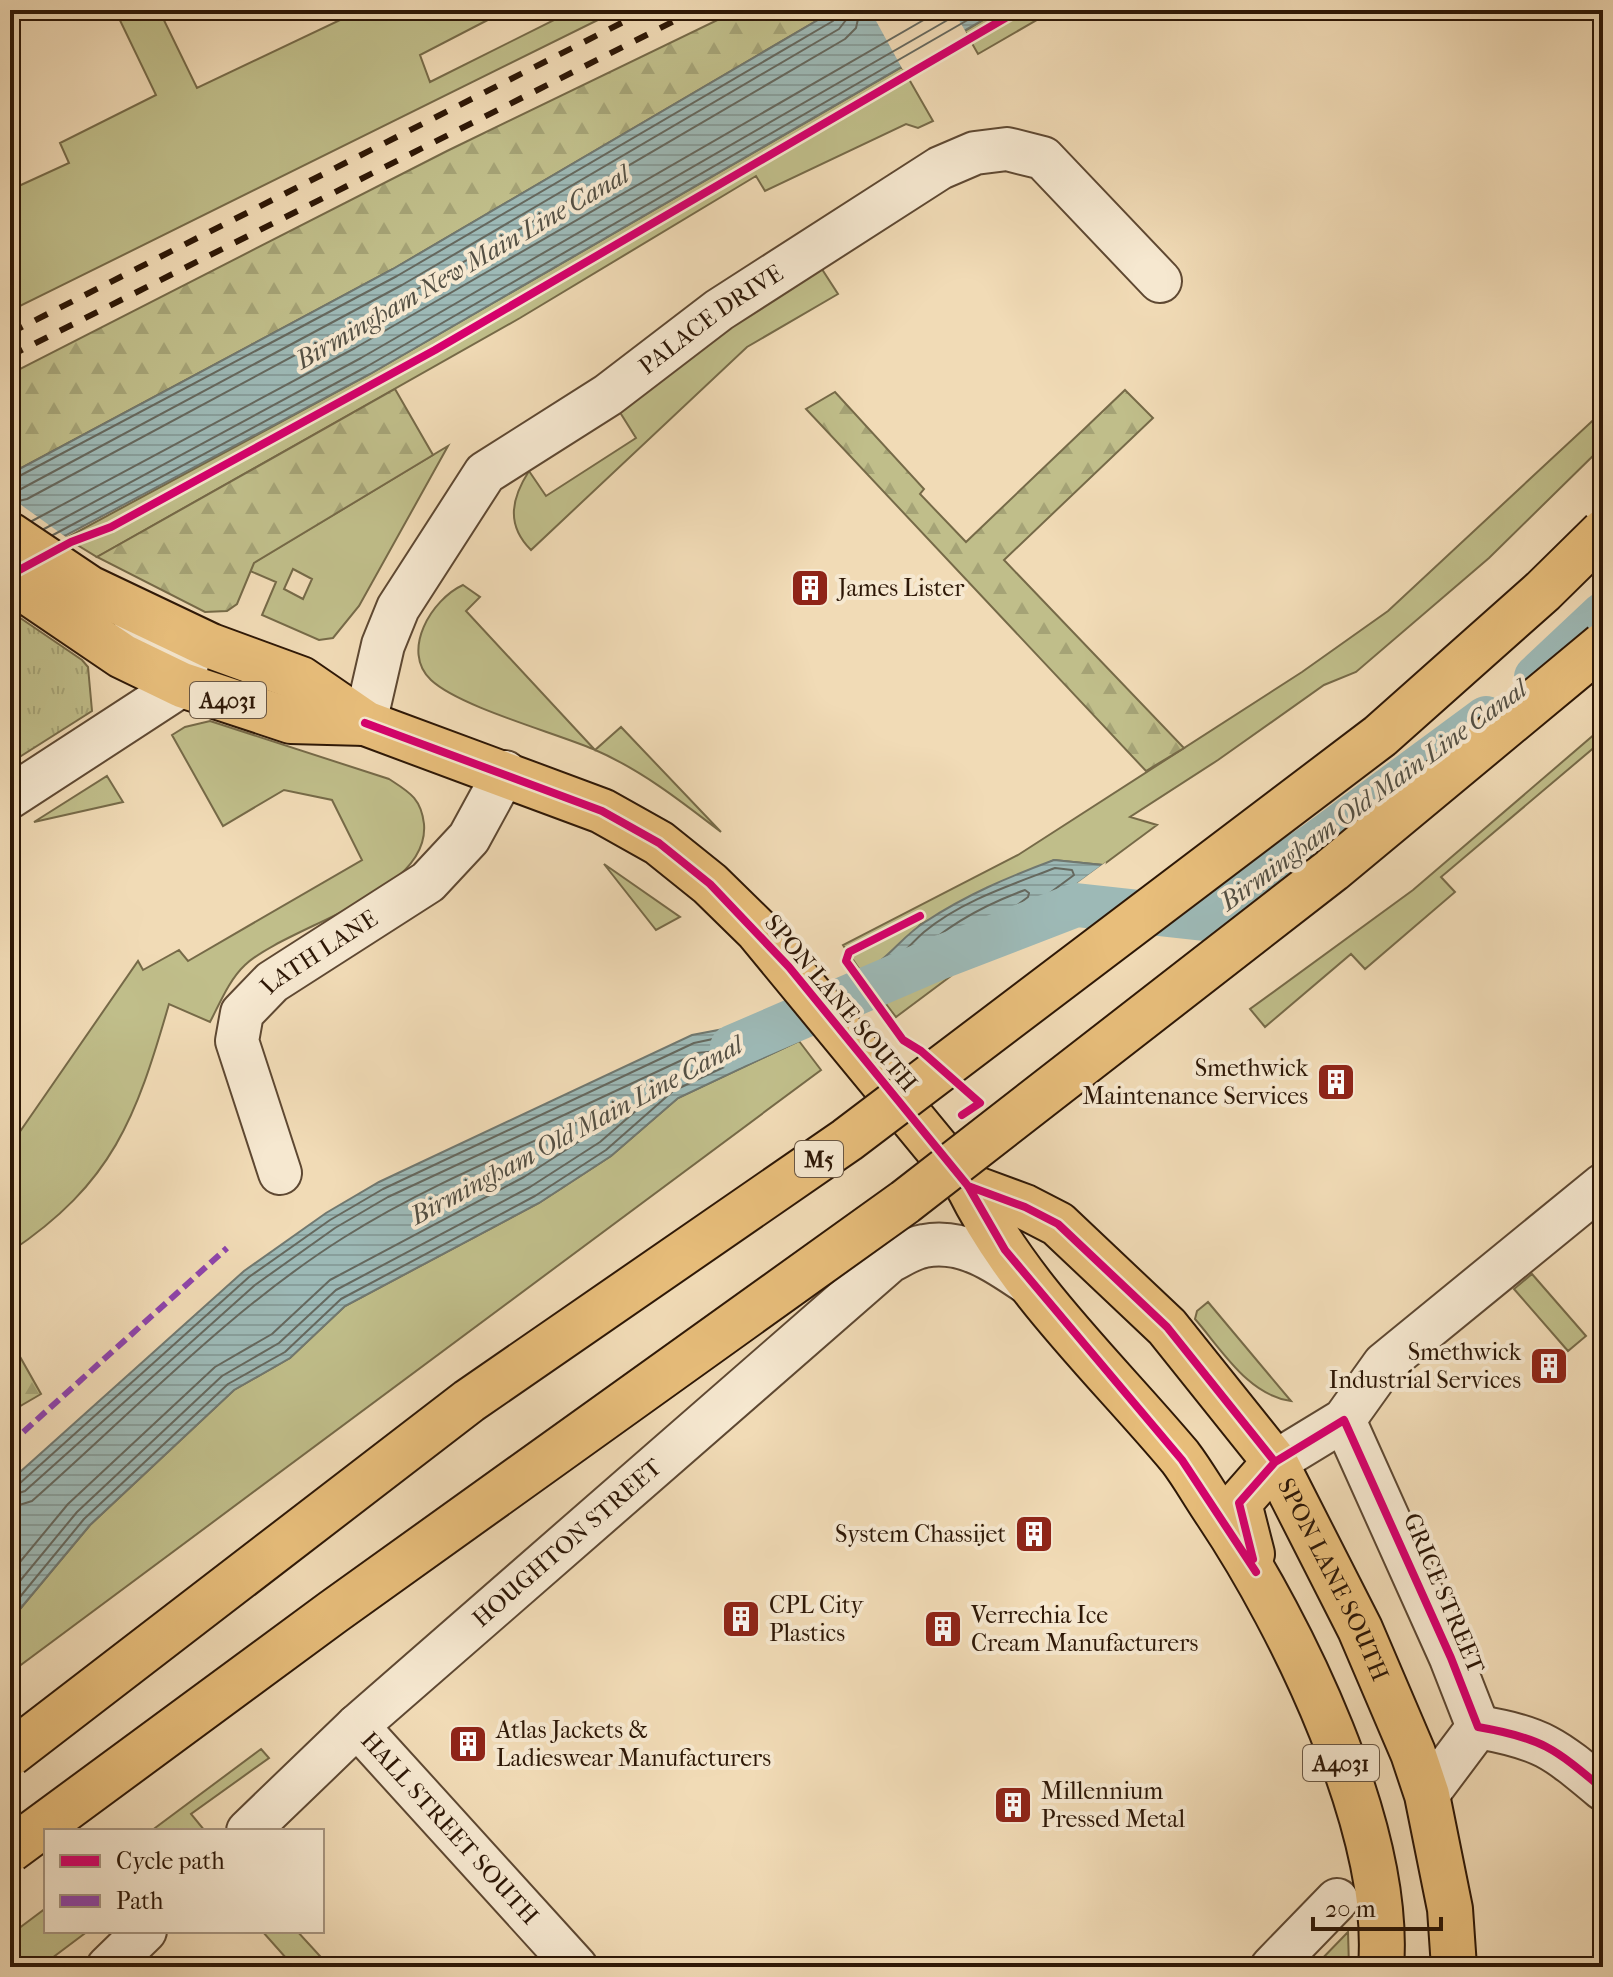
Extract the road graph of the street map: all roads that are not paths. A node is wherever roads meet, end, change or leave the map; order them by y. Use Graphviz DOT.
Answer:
graph roads {
  1 [pos="1160,281"];
  2 [pos="1603,532"];
  3 [pos="10,535"];
  4 [pos="10,580"];
  5 [pos="131,625"];
  6 [pos="1603,645"];
  7 [pos="182,685"];
  8 [pos="365,723"];
  9 [pos="505,772"];
  10 [pos="10,797"];
  11 [pos="930,1141"];
  12 [pos="280,1173"];
  13 [pos="1603,1185"];
  14 [pos="968,1186"];
  15 [pos="890,1261"];
  16 [pos="1035,1289"];
  17 [pos="1344,1420"];
  18 [pos="1275,1462"];
  19 [pos="1256,1572"];
  20 [pos="357,1726"];
  21 [pos="1478,1727"];
  22 [pos="10,1754"];
  23 [pos="1603,1789"];
  24 [pos="1427,1795"];
  25 [pos="250,1829"];
  26 [pos="10,1850"];
  27 [pos="1337,1900"];
  28 [pos="143,1933"];
  29 [pos="108,1967"];
  30 [pos="576,1967"];
  31 [pos="1272,1967"];
  32 [pos="1381,1967"];
  33 [pos="1454,1967"];
  1 -- 8 [label="street, PALACE DRIVE"];
  2 -- 22 [label="main road, M5, bridge"];
  3 -- 5 [label="main road, SPON LANE SOUTH / A4031"];
  4 -- 5 [label="main road, SPON LANE SOUTH / A4031"];
  5 -- 7 [label="main road, SPON LANE SOUTH / A4031"];
  5 -- 8 [label="main road, SPON LANE SOUTH / A4031"];
  6 -- 26 [label="main road, bridge"];
  7 -- 8 [label="main road, SPON LANE SOUTH / A4031"];
  7 -- 10 [label="street"];
  8 -- 9 [label="main road, SPON LANE SOUTH / A4031"];
  9 -- 11 [label="main road, SPON LANE SOUTH / A4031"];
  9 -- 12 [label="street, LATH LANE"];
  11 -- 14 [label="main road, SPON LANE SOUTH / A4031"];
  11 -- 15 [label="street, HOUGHTON STREET"];
  13 -- 17 [label="street"];
  14 -- 16 [label="main road, SPON LANE SOUTH / A4031"];
  14 -- 18 [label="main road, SPON LANE SOUTH / A4031"];
  15 -- 16 [label="street, HOUGHTON STREET"];
  15 -- 20 [label="street, HOUGHTON STREET"];
  16 -- 19 [label="main road, SPON LANE SOUTH / A4031"];
  17 -- 18 [label="street"];
  17 -- 21 [label="street, GRICE STREET"];
  18 -- 19 [label="main road"];
  18 -- 24 [label="main road, SPON LANE SOUTH / A4031"];
  19 -- 32 [label="main road, SPON LANE SOUTH / A4031"];
  20 -- 25 [label="street, HOUGHTON STREET"];
  20 -- 30 [label="street, HALL STREET SOUTH"];
  21 -- 23 [label="street"];
  21 -- 24 [label="street"];
  24 -- 33 [label="main road, SPON LANE SOUTH / A4031"];
  27 -- 31 [label="street"];
  28 -- 29 [label="street"];
}
